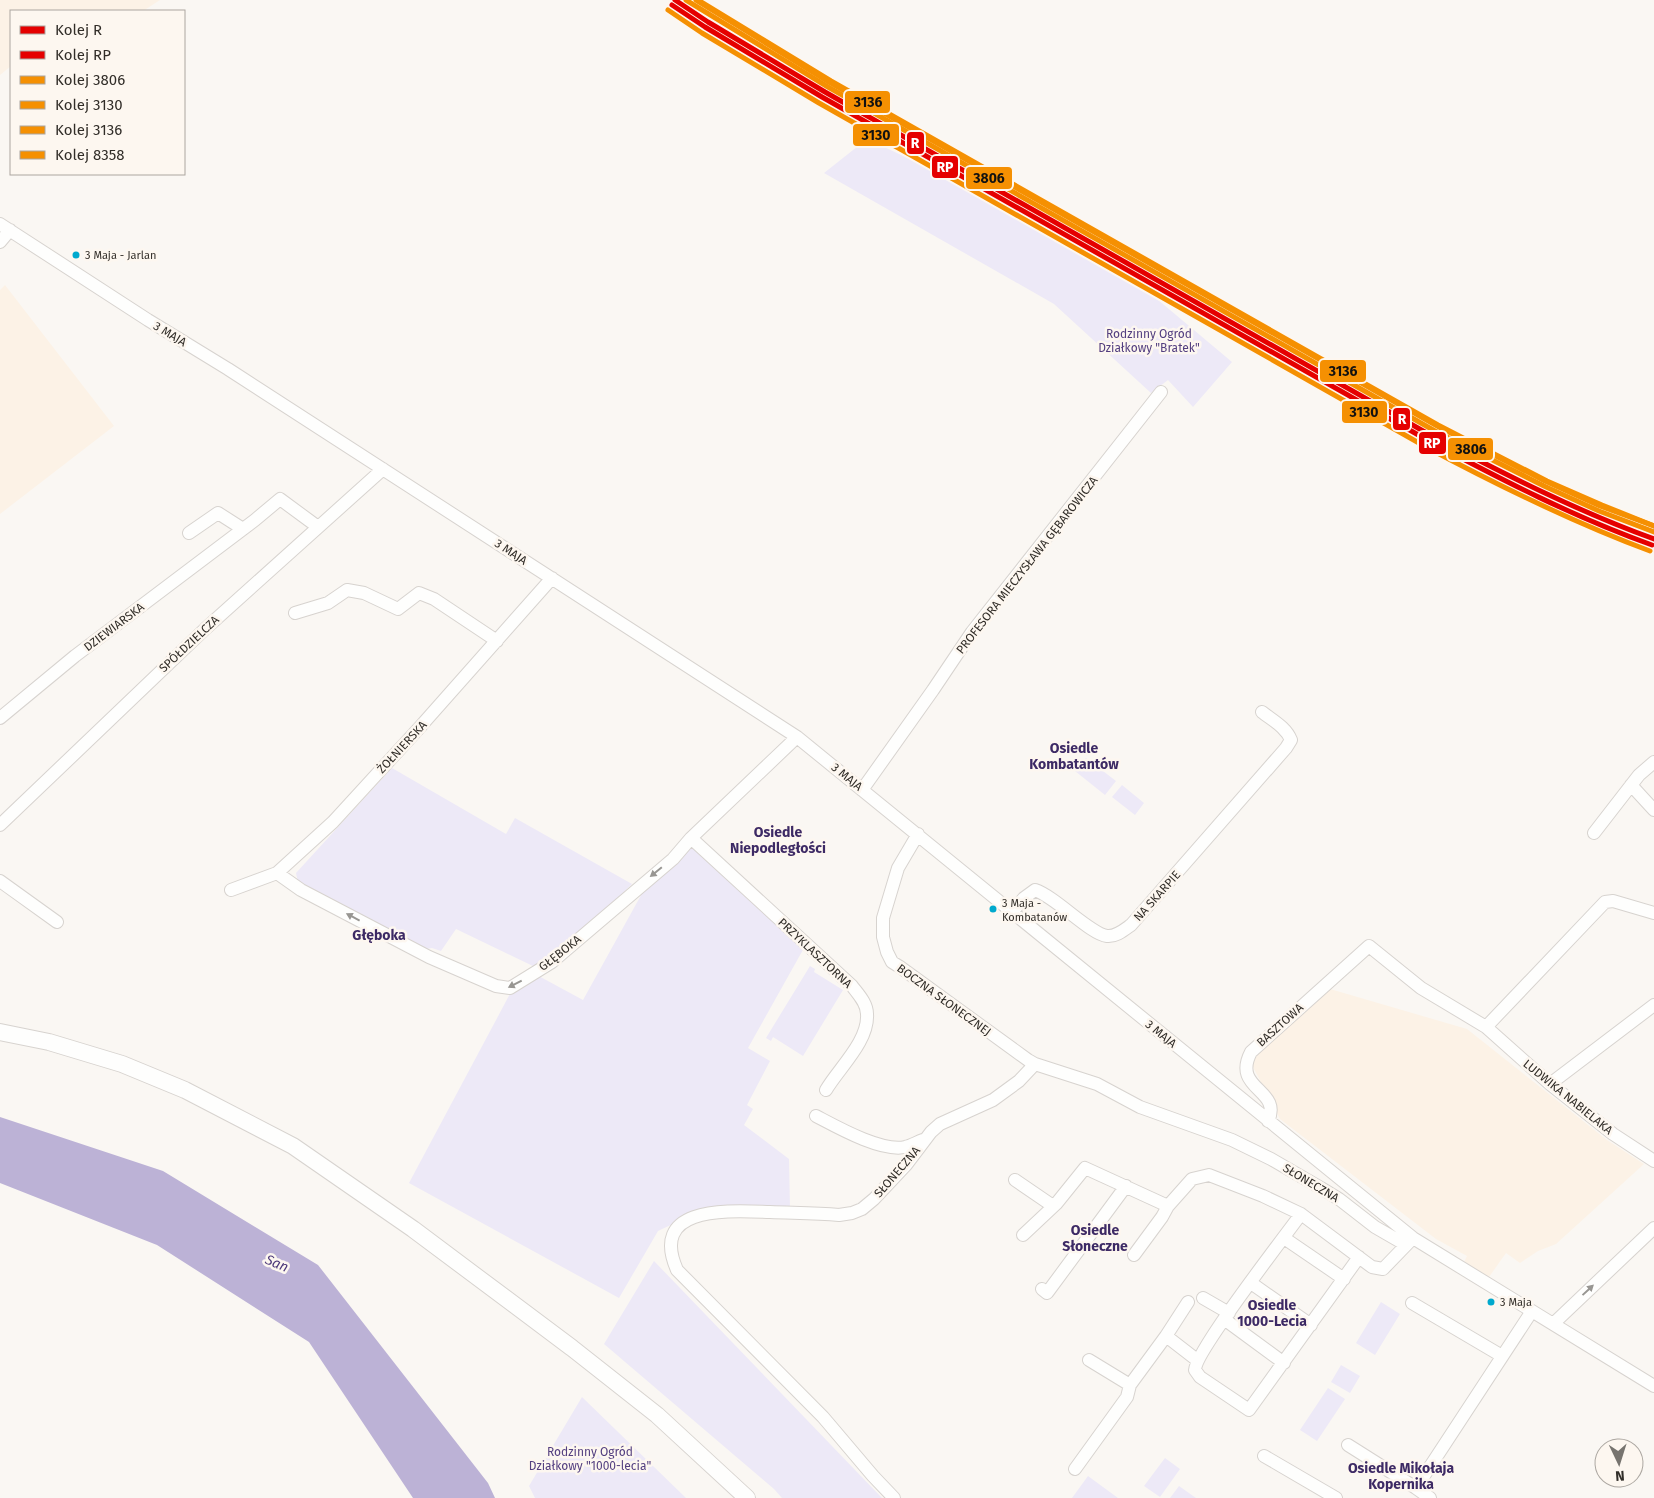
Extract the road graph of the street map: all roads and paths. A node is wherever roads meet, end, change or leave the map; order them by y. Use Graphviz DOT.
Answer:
graph roads {
  1 [pos="5,227"];
  2 [pos="0,242"];
  3 [pos="1161,392"];
  4 [pos="383,469"];
  5 [pos="318,527"];
  6 [pos="242,529"];
  7 [pos="189,533"];
  8 [pos="552,578"];
  9 [pos="295,614"];
  10 [pos="497,641"];
  11 [pos="1262,712"];
  12 [pos="0,718"];
  13 [pos="797,737"];
  14 [pos="1654,762"];
  15 [pos="1631,785"];
  16 [pos="862,790"];
  17 [pos="1654,810"];
  18 [pos="0,825"];
  19 [pos="1594,833"];
  20 [pos="918,834"];
  21 [pos="691,838"];
  22 [pos="277,873"];
  23 [pos="0,881"];
  24 [pos="231,890"];
  25 [pos="1012,912"];
  26 [pos="1654,913"];
  27 [pos="57,922"];
  28 [pos="1369,946"];
  29 [pos="1654,1005"];
  30 [pos="1486,1027"];
  31 [pos="0,1032"];
  32 [pos="1035,1064"];
  33 [pos="1550,1084"];
  34 [pos="826,1090"];
  35 [pos="816,1116"];
  36 [pos="1268,1121"];
  37 [pos="926,1139"];
  38 [pos="1652,1156"];
  39 [pos="1016,1180"];
  40 [pos="1126,1186"];
  41 [pos="1053,1206"];
  42 [pos="1168,1206"];
  43 [pos="1301,1214"];
  44 [pos="1654,1228"];
  45 [pos="1023,1235"];
  46 [pos="1284,1238"];
  47 [pos="1413,1238"];
  48 [pos="1134,1255"];
  49 [pos="1359,1258"];
  50 [pos="1344,1279"];
  51 [pos="1251,1283"];
  52 [pos="1042,1289"];
  53 [pos="1203,1298"];
  54 [pos="1188,1302"];
  55 [pos="1412,1303"];
  56 [pos="1532,1311"];
  57 [pos="1226,1316"];
  58 [pos="1553,1324"];
  59 [pos="1311,1325"];
  60 [pos="1166,1336"];
  61 [pos="1502,1356"];
  62 [pos="1089,1360"];
  63 [pos="1198,1360"];
  64 [pos="1284,1363"];
  65 [pos="1130,1385"];
  66 [pos="1654,1386"];
  67 [pos="1348,1445"];
  68 [pos="1264,1456"];
  69 [pos="1076,1469"];
  70 [pos="1416,1488"];
  71 [pos="747,1498"];
  72 [pos="894,1498"];
  73 [pos="1336,1498"];
  74 [pos="1430,1498"];
  1 -- 2 [label="street"];
  1 -- 4 [label="street, 3 MAJA"];
  3 -- 16 [label="street, PROFESORA MIECZYSŁAWA GĘBAROWICZA"];
  4 -- 5 [label="street, SPÓŁDZIELCZA"];
  4 -- 8 [label="street, 3 MAJA"];
  5 -- 6 [label="street, DZIEWIARSKA"];
  5 -- 18 [label="street, SPÓŁDZIELCZA"];
  6 -- 7 [label="street"];
  6 -- 12 [label="street, DZIEWIARSKA"];
  8 -- 10 [label="street, ŻOŁNIERSKA"];
  8 -- 13 [label="street, 3 MAJA"];
  9 -- 10 [label="street"];
  10 -- 22 [label="street, ŻOŁNIERSKA"];
  11 -- 25 [label="street, NA SKARPIE"];
  13 -- 16 [label="street, 3 MAJA"];
  13 -- 21 [label="street, GŁĘBOKA"];
  14 -- 15 [label="street"];
  15 -- 17 [label="street"];
  15 -- 19 [label="street"];
  16 -- 20 [label="street, 3 MAJA"];
  20 -- 25 [label="street, 3 MAJA"];
  20 -- 32 [label="street, BOCZNA SŁONECZNEJ"];
  21 -- 22 [label="street, GŁĘBOKA, one-way"];
  21 -- 34 [label="street, PRZYKLASZTORNA"];
  22 -- 24 [label="street, ŻOŁNIERSKA"];
  23 -- 27 [label="street"];
  25 -- 36 [label="street, 3 MAJA"];
  26 -- 30 [label="street"];
  28 -- 30 [label="street, LUDWIKA NABIELAKA"];
  28 -- 36 [label="street, BASZTOWA"];
  29 -- 33 [label="street"];
  30 -- 33 [label="street, LUDWIKA NABIELAKA"];
  31 -- 71 [label="main road"];
  32 -- 37 [label="street, SŁONECZNA"];
  32 -- 47 [label="street, SŁONECZNA"];
  33 -- 38 [label="street, LUDWIKA NABIELAKA"];
  35 -- 37 [label="street"];
  36 -- 47 [label="street, 3 MAJA"];
  37 -- 72 [label="street, SŁONECZNA"];
  39 -- 41 [label="street"];
  40 -- 41 [label="street"];
  40 -- 42 [label="street"];
  40 -- 52 [label="street"];
  41 -- 45 [label="street"];
  42 -- 43 [label="street"];
  42 -- 48 [label="street"];
  43 -- 46 [label="street"];
  43 -- 49 [label="street"];
  58 -- 44 [label="street, one-way"];
  46 -- 50 [label="street"];
  46 -- 51 [label="street"];
  47 -- 49 [label="street"];
  47 -- 56 [label="street, 3 MAJA"];
  49 -- 50 [label="street"];
  50 -- 59 [label="street"];
  51 -- 57 [label="street"];
  51 -- 59 [label="street"];
  53 -- 57 [label="street"];
  54 -- 60 [label="street"];
  55 -- 61 [label="street"];
  56 -- 58 [label="street, 3 MAJA"];
  56 -- 61 [label="street"];
  57 -- 63 [label="street"];
  57 -- 64 [label="street"];
  58 -- 66 [label="street, 3 MAJA"];
  59 -- 64 [label="street"];
  60 -- 63 [label="street"];
  60 -- 65 [label="street"];
  61 -- 70 [label="street"];
  62 -- 65 [label="street"];
  63 -- 64 [label="street"];
  65 -- 69 [label="street"];
  67 -- 70 [label="street"];
  68 -- 73 [label="street"];
  70 -- 74 [label="street"];
}
